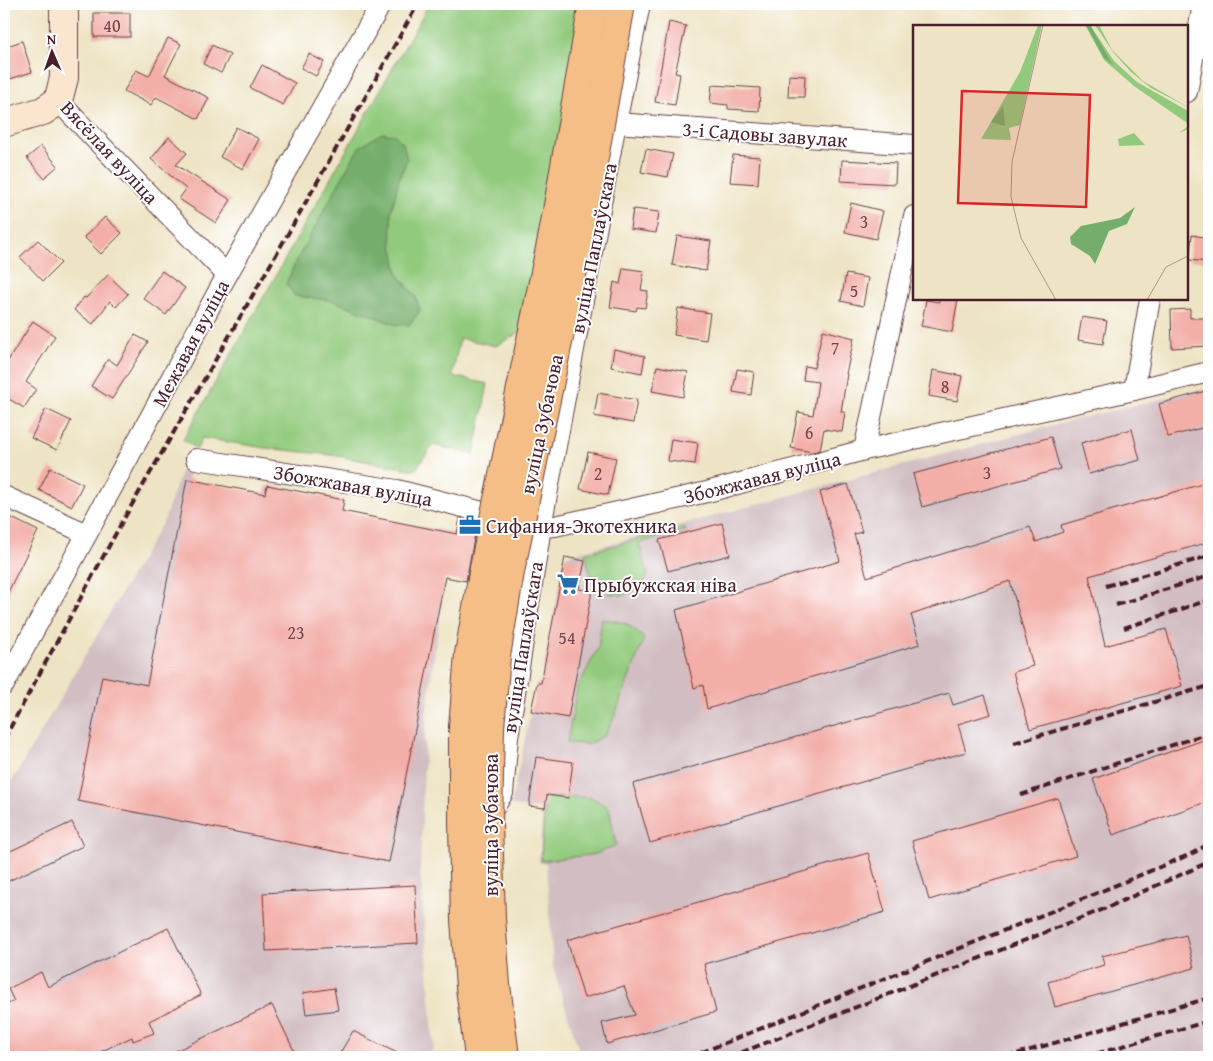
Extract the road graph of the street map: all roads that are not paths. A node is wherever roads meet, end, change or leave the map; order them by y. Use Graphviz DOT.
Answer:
graph roads {
  1 [pos="64,4"];
  2 [pos="381,4"];
  3 [pos="593,4"];
  4 [pos="621,4"];
  5 [pos="640,4"];
  6 [pos="1203,4"];
  7 [pos="1188,86"];
  8 [pos="58,101"];
  9 [pos="4,123"];
  10 [pos="616,123"];
  11 [pos="913,145"];
  12 [pos="913,221"];
  13 [pos="227,275"];
  14 [pos="1150,300"];
  15 [pos="1209,372"];
  16 [pos="1134,390"];
  17 [pos="864,450"];
  18 [pos="196,459"];
  19 [pos="4,496"];
  20 [pos="541,526"];
  21 [pos="87,534"];
  22 [pos="4,685"];
  23 [pos="481,962"];
  24 [pos="479,1057"];
  25 [pos="505,1057"];
  1 -- 8 [label="street, Вясёлая вуліца"];
  2 -- 13 [label="street, Межавая вуліца"];
  3 -- 24 [label="highway, вуліца Зубачова, bridge"];
  4 -- 25 [label="highway, вуліца Зубачова, bridge"];
  5 -- 10 [label="street, вуліца Паплаўскага"];
  6 -- 7 [label="street"];
  8 -- 9 [label="street"];
  8 -- 13 [label="street, Вясёлая вуліца"];
  10 -- 11 [label="street, 3-і Садовы завулак"];
  10 -- 20 [label="street, вуліца Паплаўскага"];
  12 -- 17 [label="street"];
  13 -- 21 [label="street, Межавая вуліца"];
  14 -- 16 [label="street"];
  15 -- 16 [label="street, Збожжавая вуліца"];
  16 -- 17 [label="street, Збожжавая вуліца"];
  17 -- 20 [label="street, Збожжавая вуліца"];
  18 -- 20 [label="street, Збожжавая вуліца"];
  19 -- 21 [label="street"];
  20 -- 23 [label="street, вуліца Паплаўскага"];
  21 -- 22 [label="street, Межавая вуліца"];
}
